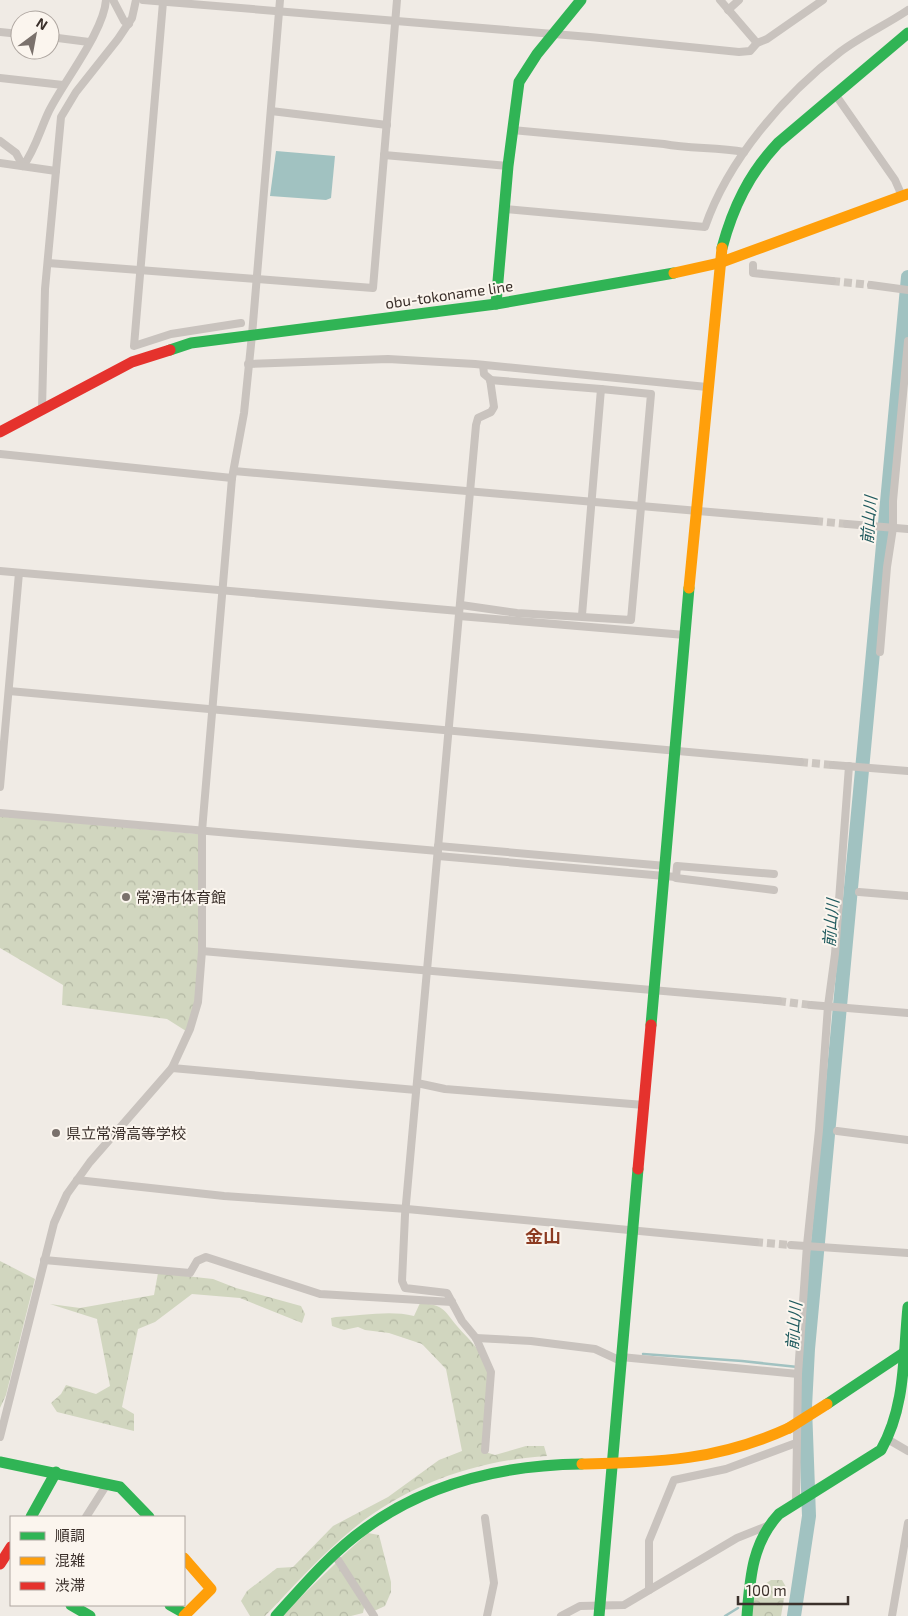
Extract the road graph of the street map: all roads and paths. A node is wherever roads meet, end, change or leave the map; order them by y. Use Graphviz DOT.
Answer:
graph roads {
  1 [pos="106,0"];
  2 [pos="113,0"];
  3 [pos="136,0"];
  4 [pos="143,0"];
  5 [pos="280,0"];
  6 [pos="397,0"];
  7 [pos="581,0"];
  8 [pos="720,0"];
  9 [pos="739,0"];
  10 [pos="823,0"];
  11 [pos="163,2"];
  12 [pos="728,10"];
  13 [pos="908,10"];
  14 [pos="279,12"];
  15 [pos="395,21"];
  16 [pos="129,24"];
  17 [pos="908,33"];
  18 [pos="554,34"];
  19 [pos="60,39"];
  20 [pos="89,42"];
  21 [pos="757,44"];
  22 [pos="0,78"];
  23 [pos="63,85"];
  24 [pos="835,94"];
  25 [pos="271,112"];
  26 [pos="387,124"];
  27 [pos="512,130"];
  28 [pos="0,141"];
  29 [pos="744,152"];
  30 [pos="384,156"];
  31 [pos="0,164"];
  32 [pos="23,166"];
  33 [pos="508,166"];
  34 [pos="56,170"];
  35 [pos="905,195"];
  36 [pos="504,209"];
  37 [pos="48,263"];
  38 [pos="719,263"];
  39 [pos="753,265"];
  40 [pos="141,270"];
  41 [pos="257,279"];
  42 [pos="832,281"];
  43 [pos="871,285"];
  44 [pos="908,290"];
  45 [pos="496,304"];
  46 [pos="241,323"];
  47 [pos="252,335"];
  48 [pos="908,341"];
  49 [pos="248,364"];
  50 [pos="483,365"];
  51 [pos="490,380"];
  52 [pos="707,387"];
  53 [pos="601,388"];
  54 [pos="42,410"];
  55 [pos="904,416"];
  56 [pos="0,432"];
  57 [pos="0,454"];
  58 [pos="233,474"];
  59 [pos="470,491"];
  60 [pos="591,502"];
  61 [pos="642,506"];
  62 [pos="696,511"];
  63 [pos="815,521"];
  64 [pos="847,524"];
  65 [pos="891,528"];
  66 [pos="908,530"];
  67 [pos="0,571"];
  68 [pos="19,573"];
  69 [pos="223,590"];
  70 [pos="460,611"];
  71 [pos="582,615"];
  72 [pos="685,635"];
  73 [pos="880,652"];
  74 [pos="9,691"];
  75 [pos="213,710"];
  76 [pos="449,732"];
  77 [pos="675,751"];
  78 [pos="800,762"];
  79 [pos="833,765"];
  80 [pos="851,766"];
  81 [pos="908,771"];
  82 [pos="0,787"];
  83 [pos="0,814"];
  84 [pos="202,831"];
  85 [pos="438,851"];
  86 [pos="669,873"];
  87 [pos="774,874"];
  88 [pos="774,890"];
  89 [pos="859,892"];
  90 [pos="908,896"];
  91 [pos="202,951"];
  92 [pos="429,971"];
  93 [pos="654,990"];
  94 [pos="778,1001"];
  95 [pos="811,1005"];
  96 [pos="830,1006"];
  97 [pos="908,1013"];
  98 [pos="172,1068"];
  99 [pos="417,1087"];
  100 [pos="644,1106"];
  101 [pos="837,1131"];
  102 [pos="908,1140"];
  103 [pos="76,1180"];
  104 [pos="407,1209"];
  105 [pos="632,1230"];
  106 [pos="755,1242"];
  107 [pos="791,1245"];
  108 [pos="809,1245"];
  109 [pos="908,1253"];
  110 [pos="44,1260"];
  111 [pos="452,1302"];
  112 [pos="908,1307"];
  113 [pos="476,1338"];
  114 [pos="906,1351"];
  115 [pos="621,1359"];
  116 [pos="798,1374"];
  117 [pos="0,1437"];
  118 [pos="889,1440"];
  119 [pos="796,1443"];
  120 [pos="484,1450"];
  121 [pos="908,1451"];
  122 [pos="0,1462"];
  123 [pos="611,1464"];
  124 [pos="56,1472"];
  125 [pos="107,1484"];
  126 [pos="798,1501"];
  127 [pos="32,1516"];
  128 [pos="87,1516"];
  129 [pos="148,1516"];
  130 [pos="485,1518"];
  131 [pos="908,1523"];
  132 [pos="767,1526"];
  133 [pos="10,1550"];
  134 [pos="333,1556"];
  135 [pos="185,1559"];
  136 [pos="4,1565"];
  137 [pos="649,1590"];
  138 [pos="73,1606"];
  139 [pos="172,1606"];
  140 [pos="599,1611"];
  141 [pos="185,1615"];
  142 [pos="90,1616"];
  143 [pos="276,1616"];
  144 [pos="374,1616"];
  145 [pos="487,1616"];
  146 [pos="563,1616"];
  147 [pos="747,1616"];
  148 [pos="892,1616"];
  1 -- 20 [label="street"];
  2 -- 16 [label="street"];
  3 -- 16 [label="street"];
  4 -- 11 [label="street"];
  5 -- 14 [label="street"];
  6 -- 15 [label="street"];
  7 -- 18 [label="street"];
  8 -- 12 [label="street"];
  9 -- 12 [label="street"];
  10 -- 21 [label="street"];
  11 -- 14 [label="street"];
  11 -- 40 [label="street"];
  12 -- 21 [label="street"];
  13 -- 29 [label="street"];
  14 -- 15 [label="street"];
  14 -- 25 [label="street"];
  15 -- 18 [label="street"];
  15 -- 26 [label="street"];
  16 -- 34 [label="street"];
  17 -- 24 [label="street"];
  18 -- 21 [label="street"];
  18 -- 27 [label="street"];
  19 -- 20 [label="street"];
  20 -- 23 [label="street"];
  22 -- 23 [label="street"];
  23 -- 32 [label="street"];
  24 -- 35 [label="street"];
  24 -- 38 [label="street"];
  25 -- 26 [label="street"];
  25 -- 41 [label="street"];
  26 -- 30 [label="street"];
  27 -- 29 [label="street"];
  27 -- 33 [label="street"];
  28 -- 32 [label="street"];
  29 -- 36 [label="street"];
  30 -- 33 [label="street"];
  30 -- 41 [label="street"];
  31 -- 32 [label="street"];
  32 -- 34 [label="street"];
  33 -- 36 [label="street"];
  34 -- 37 [label="street"];
  35 -- 38 [label="street, obu-tokoname line"];
  36 -- 45 [label="street"];
  37 -- 40 [label="street"];
  37 -- 54 [label="street"];
  38 -- 45 [label="street, obu-tokoname line"];
  38 -- 52 [label="street"];
  39 -- 42 [label="street"];
  40 -- 41 [label="street"];
  40 -- 46 [label="street"];
  41 -- 47 [label="street"];
  43 -- 44 [label="street"];
  45 -- 47 [label="street, obu-tokoname line"];
  47 -- 49 [label="street"];
  47 -- 54 [label="street, obu-tokoname line"];
  48 -- 55 [label="street"];
  49 -- 50 [label="street"];
  49 -- 58 [label="street"];
  50 -- 51 [label="street"];
  50 -- 52 [label="street"];
  51 -- 53 [label="street"];
  51 -- 59 [label="street"];
  52 -- 62 [label="street"];
  53 -- 60 [label="street"];
  53 -- 61 [label="street"];
  54 -- 56 [label="street, obu-tokoname line"];
  55 -- 65 [label="street"];
  57 -- 58 [label="street"];
  58 -- 59 [label="street"];
  58 -- 69 [label="street"];
  59 -- 60 [label="street"];
  59 -- 70 [label="street"];
  60 -- 61 [label="street"];
  60 -- 71 [label="street"];
  61 -- 62 [label="street"];
  61 -- 71 [label="street"];
  62 -- 63 [label="street"];
  62 -- 72 [label="street"];
  64 -- 65 [label="street"];
  65 -- 66 [label="street"];
  65 -- 73 [label="street"];
  67 -- 68 [label="street"];
  68 -- 69 [label="street"];
  68 -- 74 [label="street"];
  69 -- 70 [label="street"];
  69 -- 75 [label="street"];
  70 -- 71 [label="street"];
  70 -- 72 [label="street"];
  70 -- 76 [label="street"];
  72 -- 77 [label="street"];
  74 -- 75 [label="street"];
  74 -- 82 [label="street"];
  75 -- 76 [label="street"];
  75 -- 84 [label="street"];
  76 -- 77 [label="street"];
  76 -- 85 [label="street"];
  77 -- 78 [label="street"];
  77 -- 86 [label="street"];
  79 -- 80 [label="street"];
  80 -- 81 [label="street"];
  80 -- 96 [label="street"];
  83 -- 84 [label="street"];
  84 -- 85 [label="street"];
  84 -- 91 [label="street"];
  85 -- 86 [label="street"];
  85 -- 92 [label="street"];
  86 -- 87 [label="street"];
  86 -- 88 [label="street"];
  86 -- 93 [label="street"];
  89 -- 90 [label="street"];
  91 -- 92 [label="street"];
  91 -- 98 [label="street"];
  92 -- 93 [label="street"];
  92 -- 99 [label="street"];
  93 -- 94 [label="street"];
  93 -- 100 [label="street"];
  95 -- 96 [label="street"];
  96 -- 97 [label="street"];
  96 -- 108 [label="street"];
  98 -- 99 [label="street"];
  98 -- 103 [label="street"];
  99 -- 100 [label="street"];
  99 -- 104 [label="street"];
  100 -- 105 [label="street"];
  101 -- 102 [label="street"];
  103 -- 104 [label="street"];
  103 -- 110 [label="street"];
  104 -- 105 [label="street"];
  104 -- 111 [label="street"];
  105 -- 106 [label="street"];
  105 -- 115 [label="street"];
  107 -- 108 [label="street"];
  108 -- 109 [label="street"];
  108 -- 116 [label="street"];
  110 -- 111 [label="street"];
  110 -- 117 [label="street"];
  111 -- 113 [label="street"];
  112 -- 114 [label="street"];
  113 -- 115 [label="street"];
  113 -- 120 [label="street"];
  114 -- 118 [label="street"];
  114 -- 123 [label="street, bridge"];
  115 -- 116 [label="street"];
  115 -- 123 [label="street"];
  116 -- 119 [label="street"];
  118 -- 121 [label="street"];
  118 -- 126 [label="street"];
  119 -- 126 [label="street"];
  119 -- 137 [label="street"];
  122 -- 124 [label="street"];
  123 -- 134 [label="street"];
  123 -- 140 [label="street"];
  124 -- 125 [label="street"];
  124 -- 127 [label="street"];
  125 -- 128 [label="street"];
  125 -- 129 [label="street"];
  126 -- 132 [label="street"];
  130 -- 145 [label="street"];
  131 -- 148 [label="street"];
  132 -- 137 [label="street"];
  132 -- 147 [label="street"];
  133 -- 136 [label="street"];
  134 -- 143 [label="street"];
  134 -- 144 [label="street"];
  135 -- 141 [label="street"];
  137 -- 140 [label="street"];
  138 -- 142 [label="street"];
  139 -- 141 [label="street"];
  140 -- 146 [label="street"];
}
